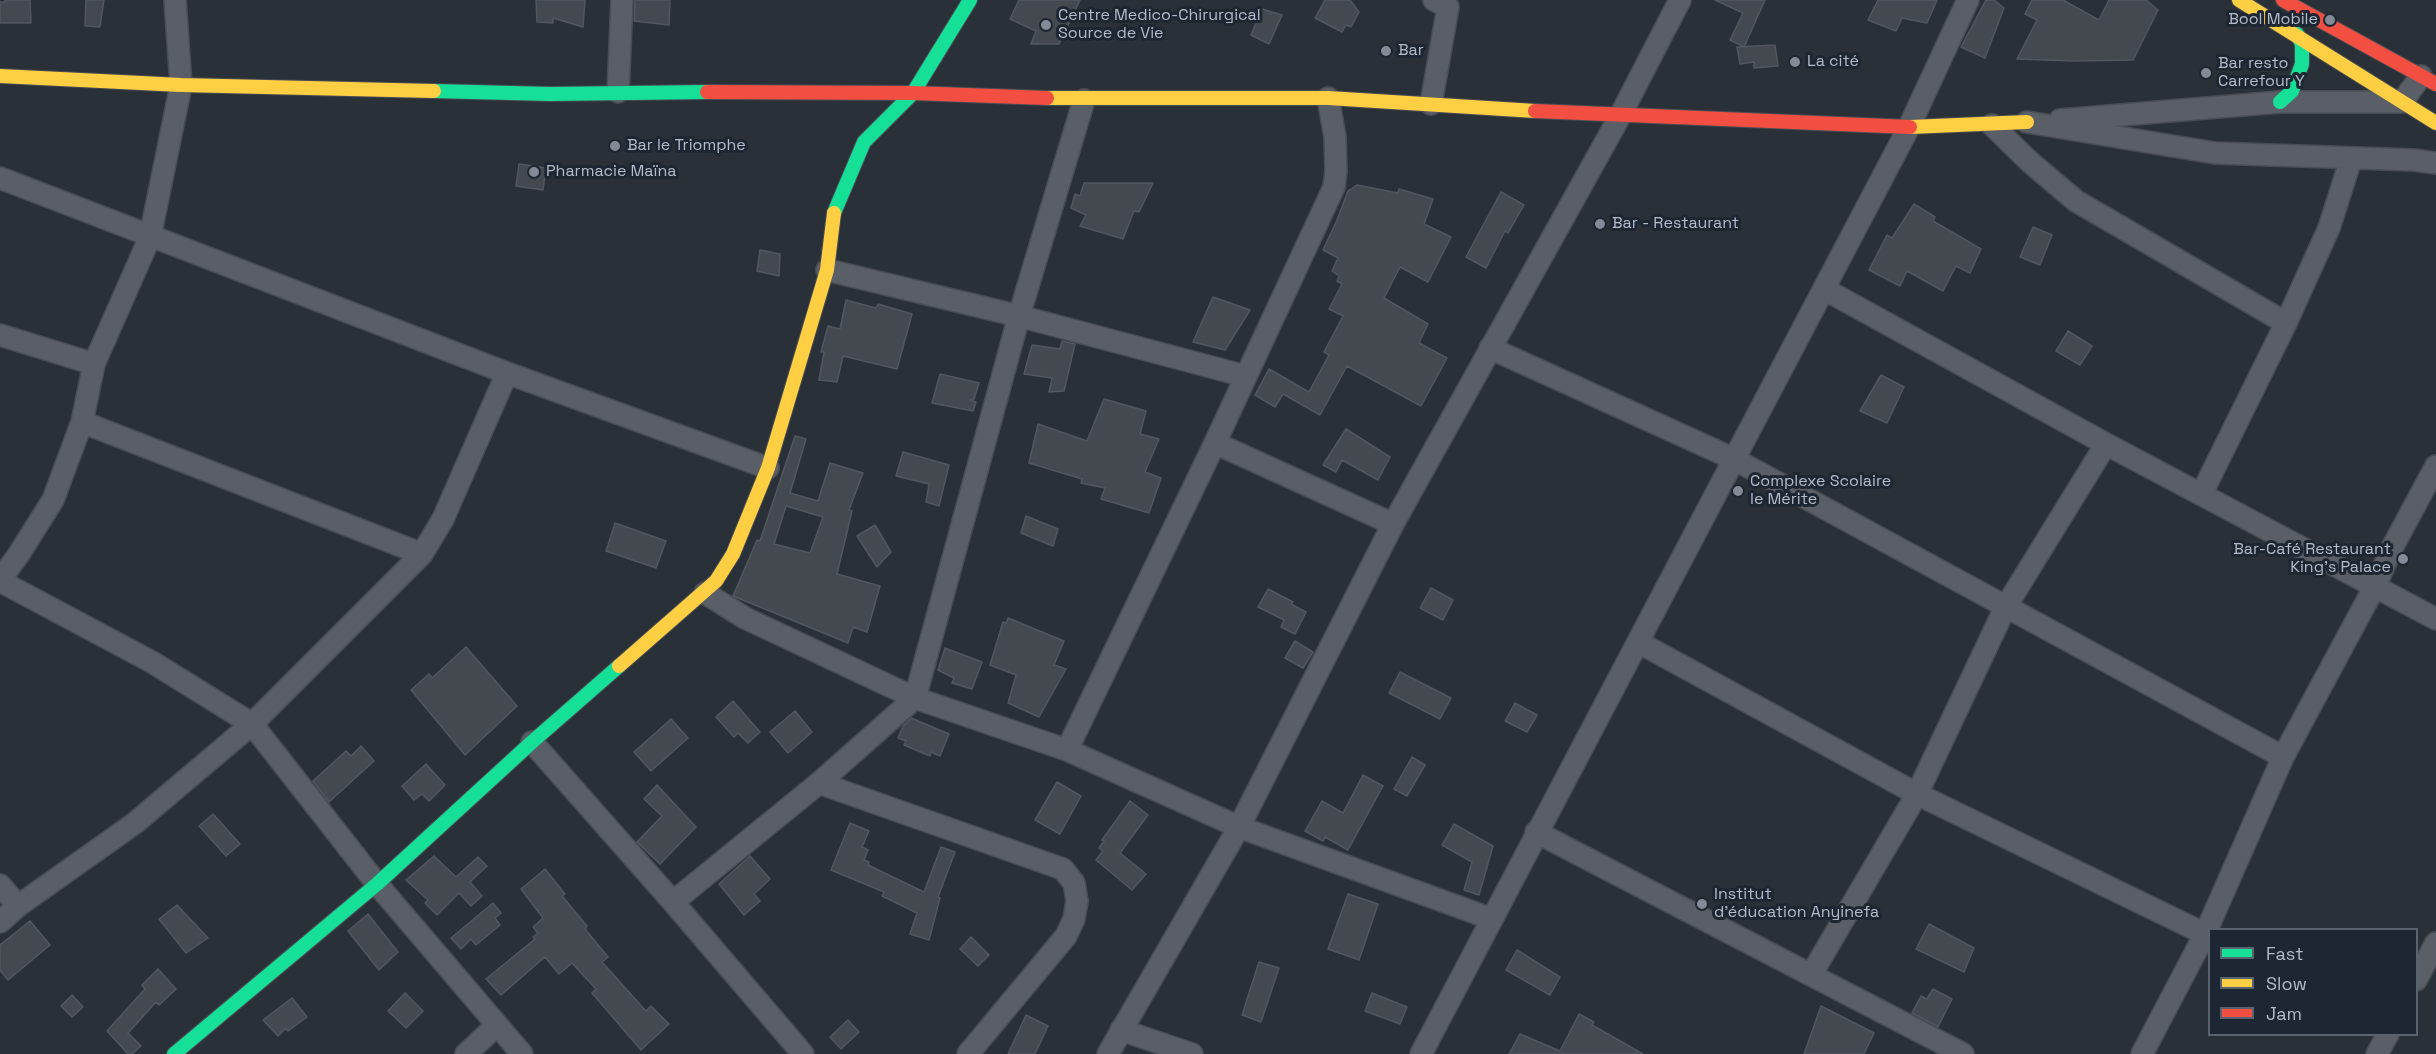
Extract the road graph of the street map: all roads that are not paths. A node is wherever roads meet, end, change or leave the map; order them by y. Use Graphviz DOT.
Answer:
graph roads {
  1 [pos="175,0"];
  2 [pos="622,0"];
  3 [pos="970,0"];
  4 [pos="1680,0"];
  5 [pos="1968,0"];
  6 [pos="2239,0"];
  7 [pos="2283,0"];
  8 [pos="1445,2"];
  9 [pos="2297,34"];
  10 [pos="0,76"];
  11 [pos="2428,80"];
  12 [pos="181,85"];
  13 [pos="618,92"];
  14 [pos="914,93"];
  15 [pos="1329,99"];
  16 [pos="1084,100"];
  17 [pos="2280,102"];
  18 [pos="2402,102"];
  19 [pos="1431,104"];
  20 [pos="1620,116"];
  21 [pos="2027,123"];
  22 [pos="2436,123"];
  23 [pos="1992,125"];
  24 [pos="1909,127"];
  25 [pos="2436,146"];
  26 [pos="2351,159"];
  27 [pos="2414,160"];
  28 [pos="2436,163"];
  29 [pos="0,178"];
  30 [pos="150,237"];
  31 [pos="826,270"];
  32 [pos="1824,289"];
  33 [pos="1019,316"];
  34 [pos="2286,323"];
  35 [pos="0,335"];
  36 [pos="1490,348"];
  37 [pos="94,364"];
  38 [pos="507,373"];
  39 [pos="1245,376"];
  40 [pos="82,422"];
  41 [pos="1215,443"];
  42 [pos="2106,444"];
  43 [pos="1734,459"];
  44 [pos="2436,466"];
  45 [pos="768,468"];
  46 [pos="2202,493"];
  47 [pos="1393,524"];
  48 [pos="422,554"];
  49 [pos="0,580"];
  50 [pos="2375,586"];
  51 [pos="705,593"];
  52 [pos="2005,608"];
  53 [pos="2436,619"];
  54 [pos="1638,642"];
  55 [pos="915,698"];
  56 [pos="252,724"];
  57 [pos="532,742"];
  58 [pos="1067,750"];
  59 [pos="2283,757"];
  60 [pos="819,783"];
  61 [pos="1917,794"];
  62 [pos="1239,827"];
  63 [pos="1536,832"];
  64 [pos="377,884"];
  65 [pos="0,885"];
  66 [pos="673,902"];
  67 [pos="18,906"];
  68 [pos="1492,919"];
  69 [pos="0,922"];
  70 [pos="2205,934"];
  71 [pos="2436,943"];
  72 [pos="1811,975"];
  73 [pos="2418,976"];
  74 [pos="496,1026"];
  75 [pos="1121,1029"];
  76 [pos="2387,1036"];
  77 [pos="796,1052"];
  78 [pos="174,1054"];
  79 [pos="466,1054"];
  80 [pos="522,1054"];
  81 [pos="968,1054"];
  82 [pos="1108,1054"];
  83 [pos="1192,1054"];
  84 [pos="1421,1054"];
  85 [pos="1963,1054"];
  86 [pos="2142,1054"];
  87 [pos="2377,1054"];
  1 -- 12 [label="street"];
  2 -- 13 [label="street"];
  3 -- 14 [label="street"];
  4 -- 20 [label="street"];
  5 -- 24 [label="street"];
  6 -- 9 [label="street"];
  7 -- 11 [label="street"];
  8 -- 19 [label="street"];
  9 -- 17 [label="street"];
  9 -- 18 [label="street"];
  10 -- 12 [label="street"];
  11 -- 18 [label="street"];
  12 -- 13 [label="street"];
  12 -- 30 [label="street"];
  13 -- 14 [label="street"];
  14 -- 16 [label="street"];
  14 -- 31 [label="street"];
  15 -- 16 [label="street"];
  15 -- 19 [label="street"];
  15 -- 39 [label="street"];
  16 -- 33 [label="street"];
  17 -- 18 [label="street"];
  17 -- 21 [label="street"];
  18 -- 22 [label="street"];
  19 -- 20 [label="street"];
  20 -- 24 [label="street"];
  20 -- 36 [label="street"];
  21 -- 23 [label="street"];
  21 -- 26 [label="street"];
  23 -- 24 [label="street"];
  23 -- 34 [label="street"];
  24 -- 32 [label="street"];
  25 -- 27 [label="street"];
  26 -- 27 [label="street"];
  26 -- 34 [label="street"];
  27 -- 28 [label="street"];
  29 -- 30 [label="street"];
  30 -- 37 [label="street"];
  30 -- 38 [label="street"];
  31 -- 33 [label="street"];
  31 -- 45 [label="street"];
  32 -- 42 [label="street"];
  32 -- 43 [label="street"];
  33 -- 39 [label="street"];
  33 -- 55 [label="street"];
  34 -- 46 [label="street"];
  35 -- 37 [label="street"];
  36 -- 43 [label="street"];
  36 -- 47 [label="street"];
  37 -- 40 [label="street"];
  38 -- 45 [label="street"];
  38 -- 48 [label="street"];
  39 -- 41 [label="street"];
  40 -- 48 [label="street"];
  40 -- 49 [label="street"];
  41 -- 47 [label="street"];
  41 -- 58 [label="street"];
  42 -- 46 [label="street"];
  42 -- 52 [label="street"];
  43 -- 52 [label="street"];
  43 -- 54 [label="street"];
  44 -- 50 [label="street"];
  45 -- 51 [label="street"];
  46 -- 50 [label="street"];
  47 -- 62 [label="street"];
  48 -- 56 [label="street"];
  49 -- 56 [label="street"];
  50 -- 53 [label="street"];
  50 -- 59 [label="street"];
  51 -- 55 [label="street"];
  51 -- 57 [label="street"];
  52 -- 59 [label="street"];
  52 -- 61 [label="street"];
  54 -- 61 [label="street"];
  54 -- 63 [label="street"];
  55 -- 58 [label="street"];
  55 -- 60 [label="street"];
  56 -- 64 [label="street"];
  56 -- 67 [label="street"];
  57 -- 64 [label="street"];
  57 -- 66 [label="street"];
  58 -- 62 [label="street"];
  59 -- 70 [label="street"];
  60 -- 66 [label="street"];
  60 -- 81 [label="street"];
  61 -- 70 [label="street"];
  61 -- 72 [label="street"];
  62 -- 68 [label="street"];
  62 -- 75 [label="street"];
  63 -- 68 [label="street"];
  63 -- 72 [label="street"];
  64 -- 74 [label="street"];
  64 -- 78 [label="street"];
  65 -- 67 [label="street"];
  66 -- 77 [label="street"];
  67 -- 69 [label="street"];
  68 -- 84 [label="street"];
  70 -- 86 [label="street"];
  71 -- 73 [label="street"];
  72 -- 85 [label="street"];
  74 -- 79 [label="street"];
  74 -- 80 [label="street"];
  75 -- 82 [label="street"];
  75 -- 83 [label="street"];
  76 -- 87 [label="street"];
}
